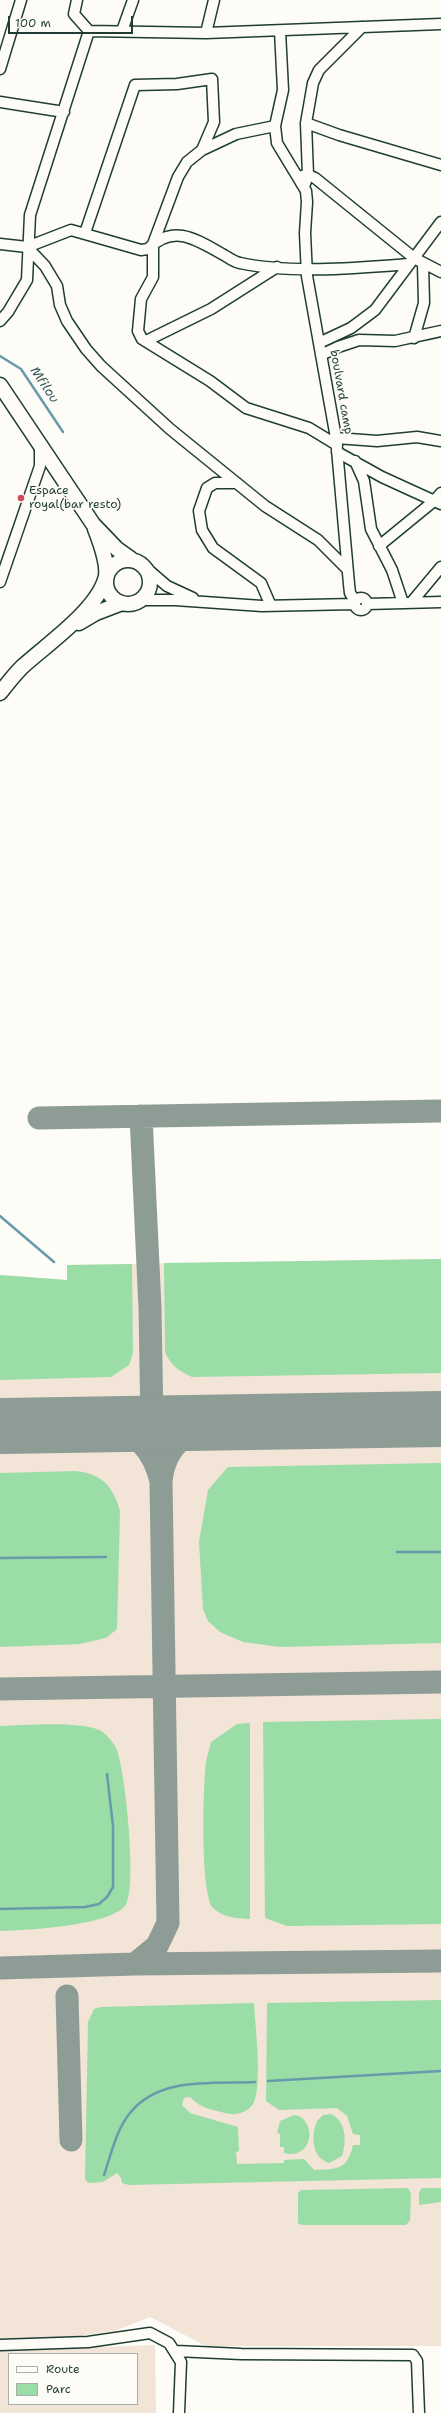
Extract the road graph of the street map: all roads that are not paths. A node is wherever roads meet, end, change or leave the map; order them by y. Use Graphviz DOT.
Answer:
graph roads {
  1 [pos="21,0"];
  2 [pos="77,0"];
  3 [pos="133,0"];
  4 [pos="214,0"];
  5 [pos="441,24"];
  6 [pos="362,27"];
  7 [pos="89,31"];
  8 [pos="122,31"];
  9 [pos="280,31"];
  10 [pos="206,33"];
  11 [pos="0,69"];
  12 [pos="0,102"];
  13 [pos="64,112"];
  14 [pos="306,124"];
  15 [pos="275,126"];
  16 [pos="202,150"];
  17 [pos="441,165"];
  18 [pos="308,175"];
  19 [pos="298,176"];
  20 [pos="304,188"];
  21 [pos="441,222"];
  22 [pos="85,233"];
  23 [pos="0,244"];
  24 [pos="153,244"];
  25 [pos="27,247"];
  26 [pos="412,261"];
  27 [pos="424,264"];
  28 [pos="277,267"];
  29 [pos="307,269"];
  30 [pos="441,272"];
  31 [pos="0,321"];
  32 [pos="441,332"];
  33 [pos="414,338"];
  34 [pos="148,340"];
  35 [pos="319,343"];
  36 [pos="321,355"];
  37 [pos="0,385"];
  38 [pos="441,441"];
  39 [pos="337,445"];
  40 [pos="40,446"];
  41 [pos="355,461"];
  42 [pos="237,483"];
  43 [pos="441,493"];
  44 [pos="437,503"];
  45 [pos="93,524"];
  46 [pos="380,546"];
  47 [pos="131,559"];
  48 [pos="144,567"];
  49 [pos="441,567"];
  50 [pos="347,569"];
  51 [pos="106,576"];
  52 [pos="0,582"];
  53 [pos="140,600"];
  54 [pos="202,602"];
  55 [pos="441,602"];
  56 [pos="122,603"];
  57 [pos="355,603"];
  58 [pos="407,603"];
  59 [pos="271,606"];
  60 [pos="63,632"];
  61 [pos="0,693"];
  62 [pos="0,2345"];
  63 [pos="176,2351"];
  64 [pos="179,2413"];
  65 [pos="419,2413"];
  1 -- 11 [label="street"];
  2 -- 7 [label="street"];
  3 -- 8 [label="street"];
  4 -- 10 [label="street"];
  5 -- 6 [label="street"];
  6 -- 9 [label="street"];
  6 -- 14 [label="street"];
  7 -- 8 [label="street"];
  7 -- 13 [label="street"];
  8 -- 10 [label="street"];
  9 -- 10 [label="street"];
  9 -- 15 [label="street"];
  12 -- 13 [label="street"];
  13 -- 25 [label="street"];
  14 -- 17 [label="street"];
  14 -- 18 [label="street"];
  15 -- 16 [label="street"];
  15 -- 19 [label="street"];
  16 -- 22 [label="street"];
  16 -- 24 [label="street"];
  18 -- 19 [label="street"];
  18 -- 20 [label="street"];
  18 -- 26 [label="street"];
  19 -- 20 [label="street"];
  20 -- 29 [label="street, boulvard camp"];
  21 -- 26 [label="street"];
  22 -- 24 [label="street"];
  22 -- 25 [label="street"];
  23 -- 25 [label="street"];
  24 -- 28 [label="street"];
  24 -- 34 [label="street"];
  25 -- 31 [label="street"];
  25 -- 42 [label="street"];
  26 -- 27 [label="street"];
  26 -- 29 [label="street"];
  26 -- 35 [label="street"];
  27 -- 30 [label="street"];
  27 -- 33 [label="street"];
  28 -- 29 [label="street"];
  28 -- 34 [label="street"];
  29 -- 35 [label="street, boulvard camp"];
  32 -- 33 [label="street"];
  33 -- 36 [label="street"];
  34 -- 39 [label="street"];
  35 -- 36 [label="street, boulvard camp"];
  36 -- 39 [label="street, boulvard camp"];
  37 -- 40 [label="main road"];
  38 -- 39 [label="street"];
  39 -- 41 [label="street"];
  39 -- 50 [label="street, boulvard camp"];
  40 -- 45 [label="main road"];
  40 -- 52 [label="street"];
  41 -- 44 [label="street"];
  41 -- 46 [label="street"];
  42 -- 50 [label="street"];
  42 -- 59 [label="street"];
  43 -- 44 [label="street"];
  44 -- 46 [label="street"];
  45 -- 47 [label="main road"];
  45 -- 51 [label="main road"];
  46 -- 58 [label="street"];
  47 -- 48 [label="main road"];
  47 -- 51 [label="main road"];
  48 -- 53 [label="main road"];
  48 -- 54 [label="street"];
  49 -- 58 [label="street"];
  50 -- 57 [label="street, boulvard camp"];
  51 -- 56 [label="main road"];
  51 -- 60 [label="main road"];
  53 -- 54 [label="street"];
  53 -- 56 [label="main road"];
  54 -- 59 [label="street"];
  55 -- 58 [label="street"];
  56 -- 60 [label="main road"];
  57 -- 58 [label="street"];
  57 -- 59 [label="street"];
  60 -- 61 [label="main road"];
  62 -- 63 [label="street"];
  63 -- 64 [label="street"];
  63 -- 65 [label="street"];
}
